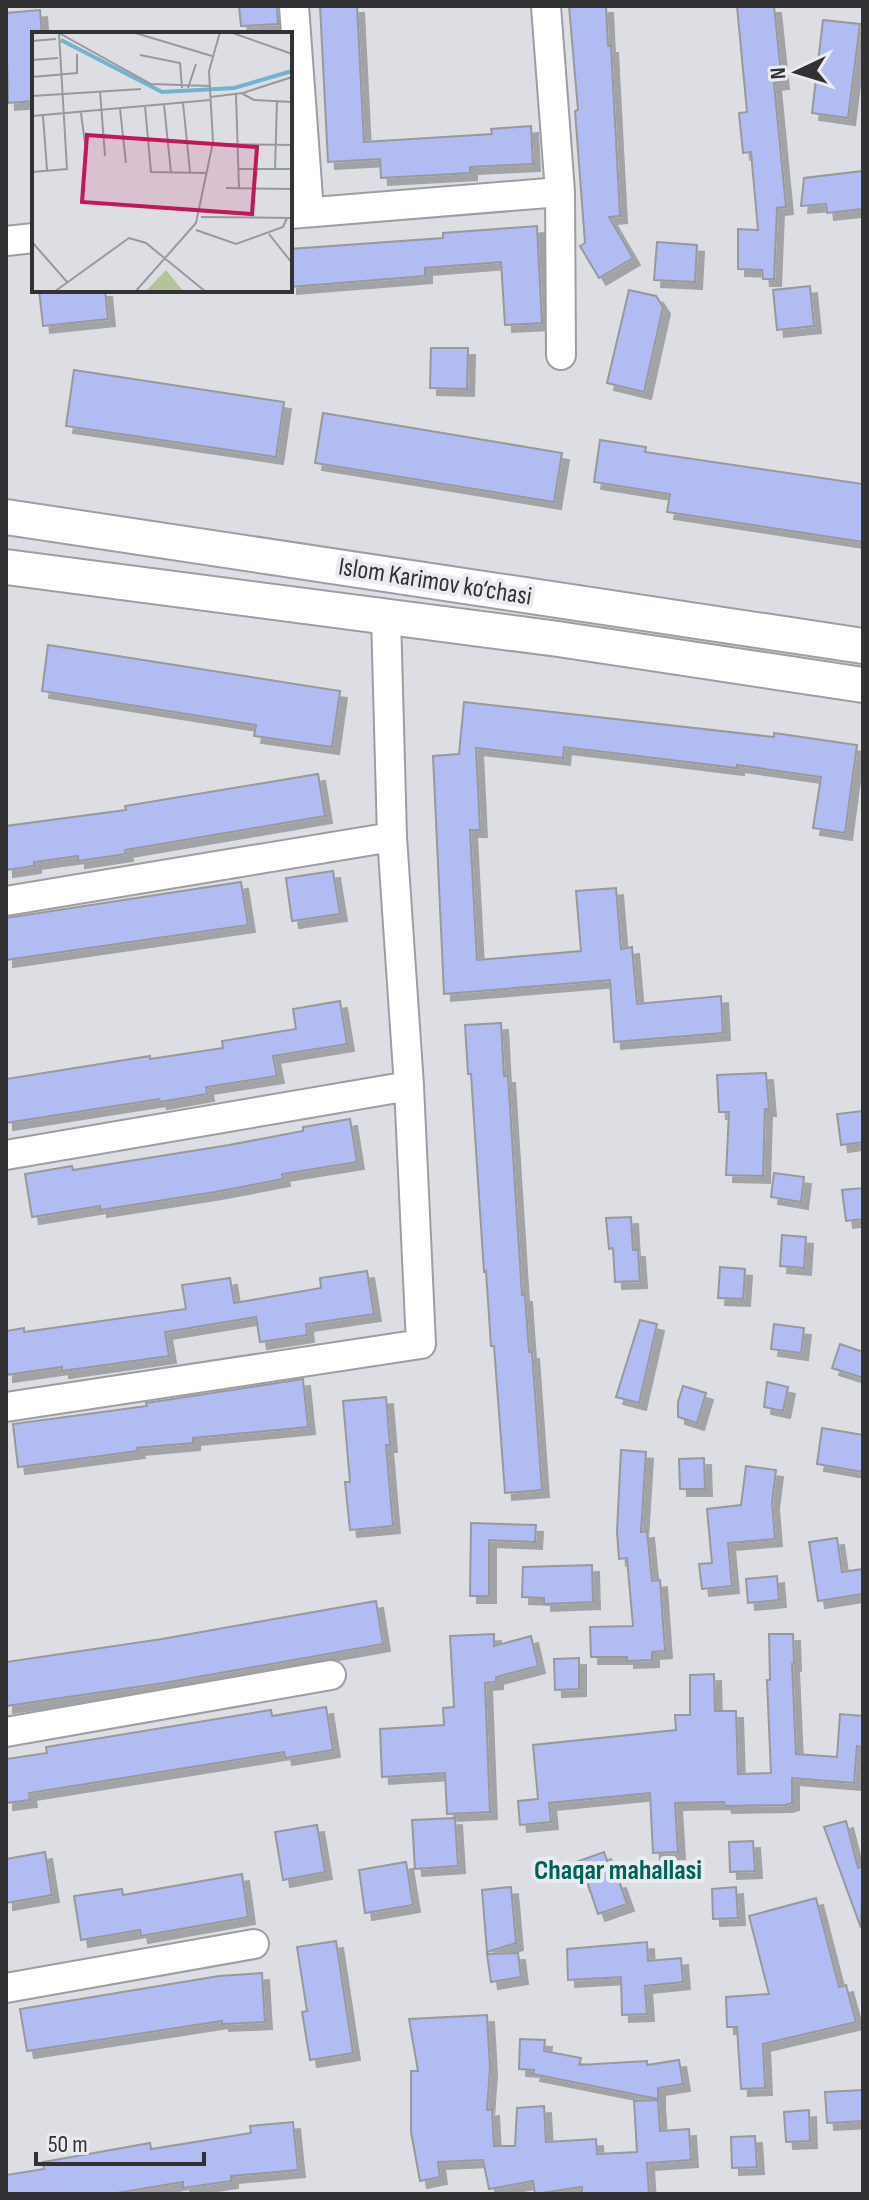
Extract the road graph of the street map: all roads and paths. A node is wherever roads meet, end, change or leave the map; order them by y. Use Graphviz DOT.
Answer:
graph roads {
  1 [pos="294,6"];
  2 [pos="546,6"];
  3 [pos="560,192"];
  4 [pos="300,213"];
  5 [pos="32,238"];
  6 [pos="6,241"];
  7 [pos="561,355"];
  8 [pos="6,517"];
  9 [pos="6,567"];
  10 [pos="386,616"];
  11 [pos="863,646"];
  12 [pos="863,685"];
  13 [pos="392,837"];
  14 [pos="6,901"];
  15 [pos="409,1086"];
  16 [pos="6,1155"];
  17 [pos="6,1407"];
  18 [pos="331,1675"];
  19 [pos="6,1732"];
  20 [pos="254,1944"];
  21 [pos="6,1988"];
  1 -- 4 [label="street"];
  2 -- 3 [label="street"];
  3 -- 4 [label="street"];
  3 -- 7 [label="street"];
  5 -- 6 [label="street"];
  8 -- 11 [label="main road, Islom Karimov ko‘chasi"];
  9 -- 10 [label="main road, Islom Karimov ko‘chasi"];
  10 -- 12 [label="main road, Islom Karimov ko‘chasi"];
  10 -- 13 [label="street"];
  13 -- 14 [label="street"];
  13 -- 15 [label="street"];
  15 -- 16 [label="street"];
  15 -- 17 [label="street"];
  18 -- 19 [label="street"];
  20 -- 21 [label="street"];
}
